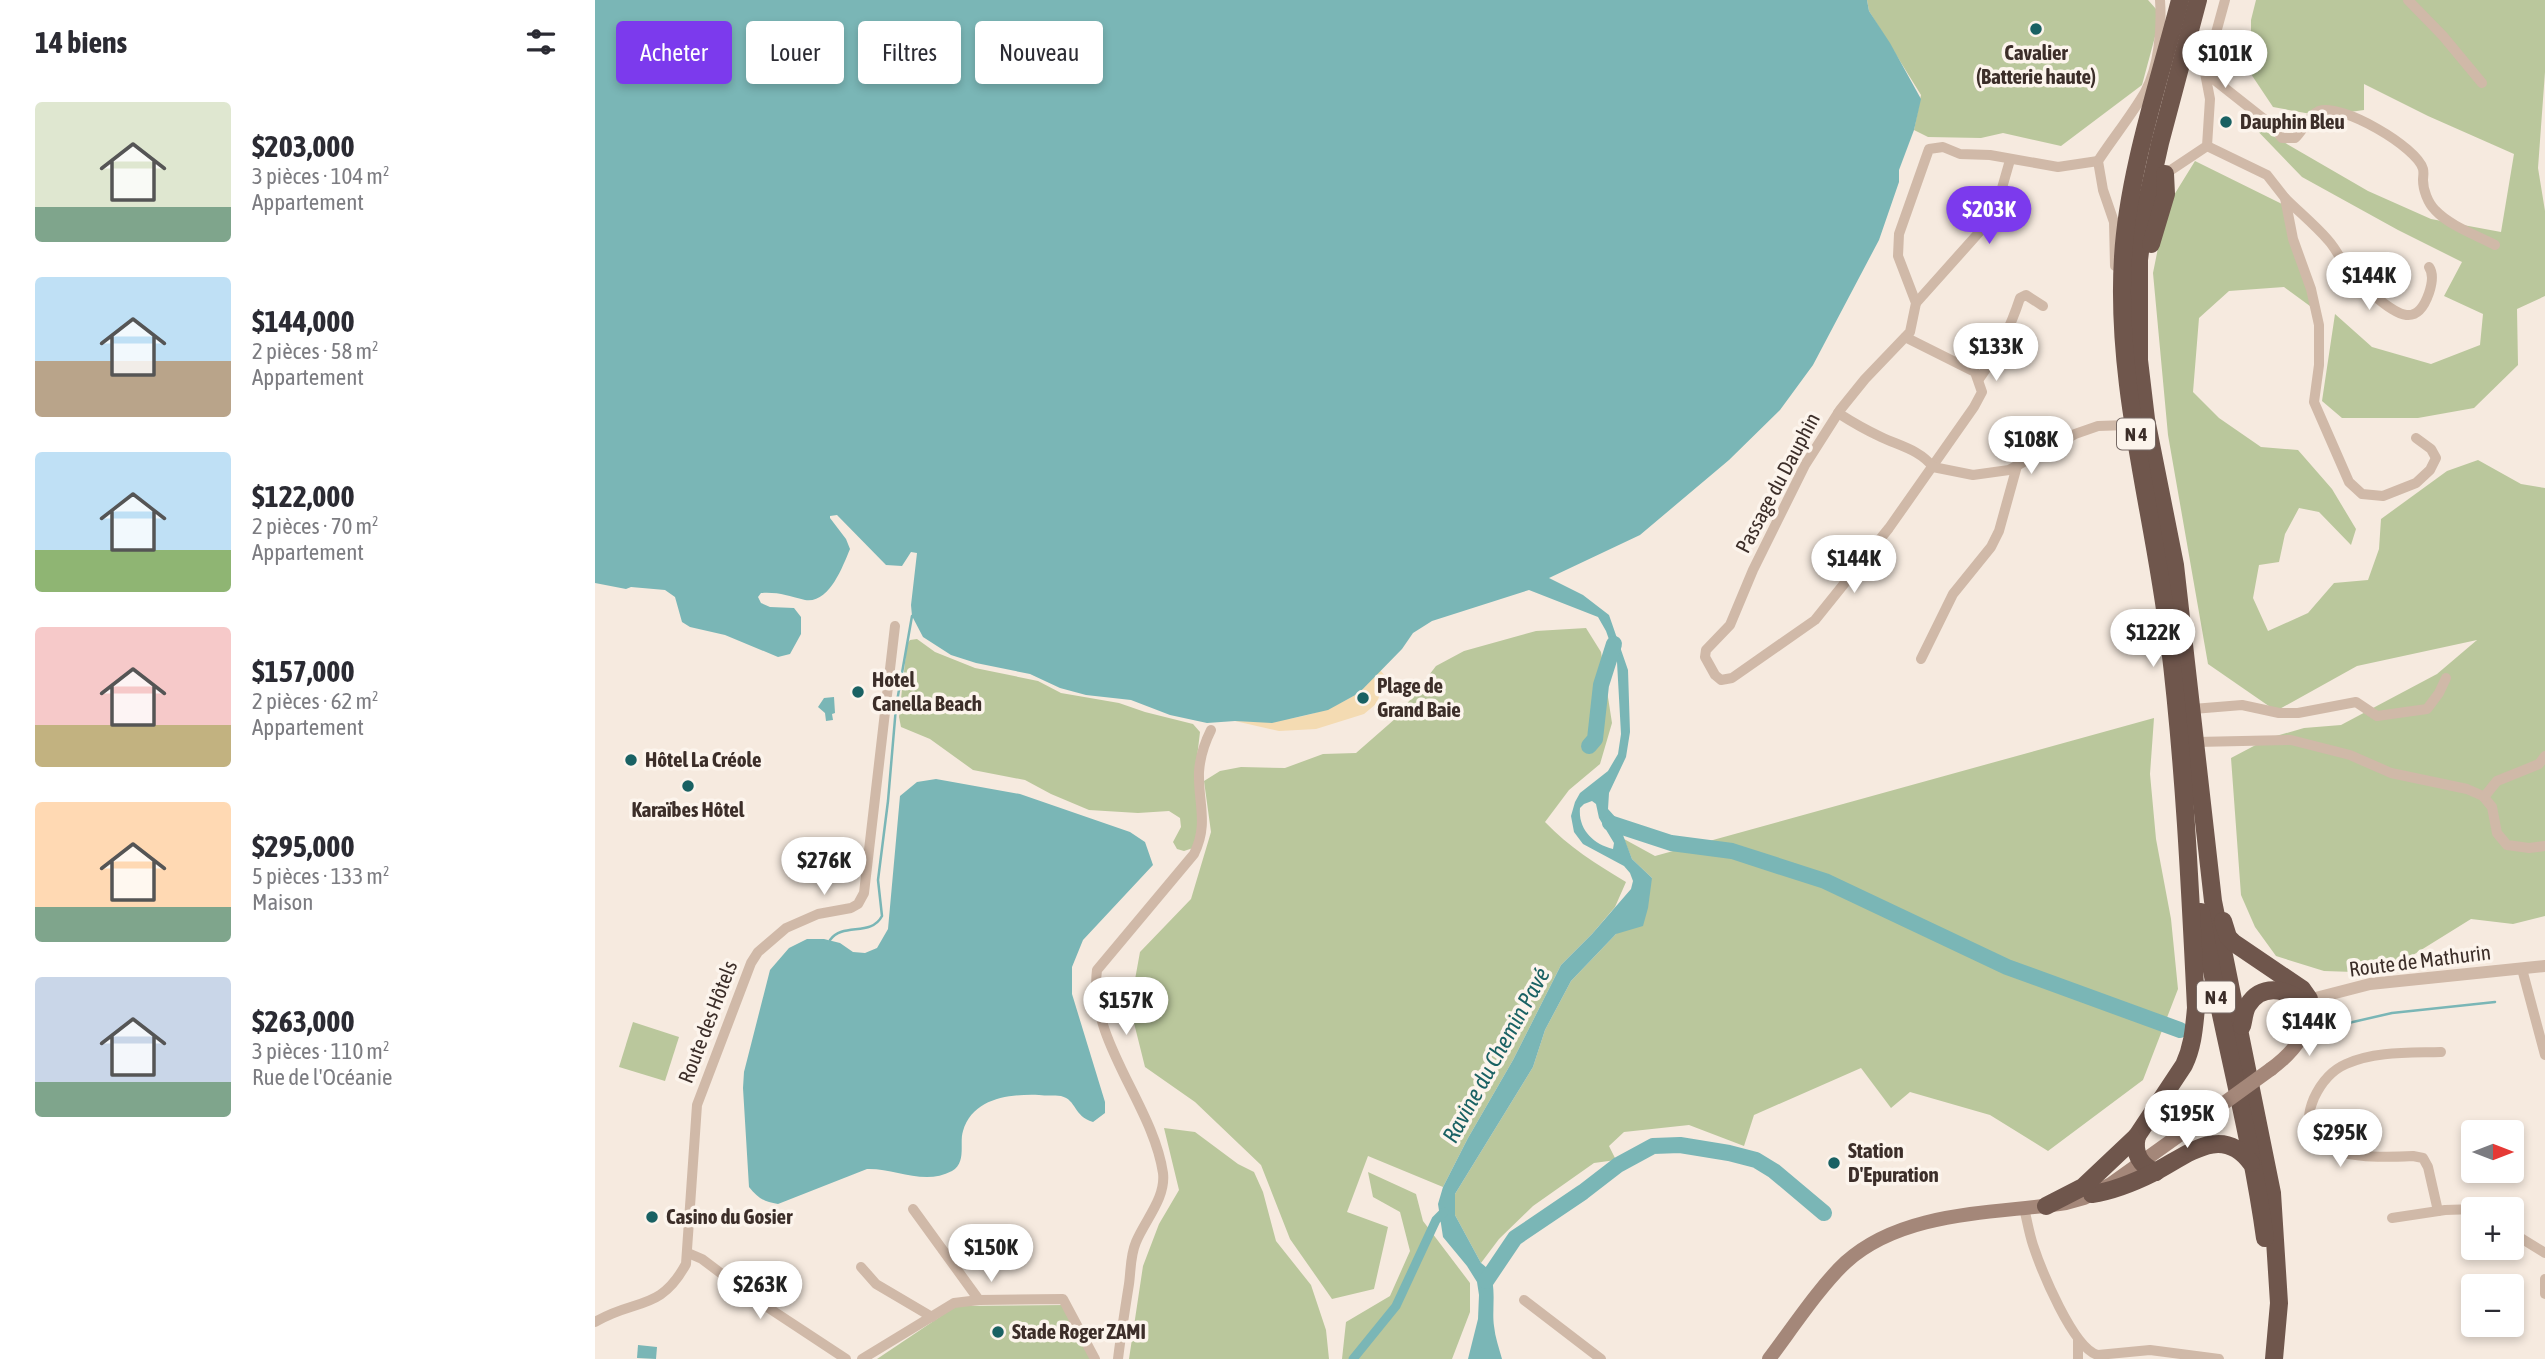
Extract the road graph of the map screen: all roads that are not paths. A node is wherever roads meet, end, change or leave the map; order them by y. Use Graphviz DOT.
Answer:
graph roads {
  1 [pos="2160,0"];
  2 [pos="2181,0"];
  3 [pos="2200,0"];
  4 [pos="2225,0"];
  5 [pos="2408,0"];
  6 [pos="2199,68"];
  7 [pos="2482,83"];
  8 [pos="2145,91"];
  9 [pos="2207,146"];
  10 [pos="2139,158"];
  11 [pos="2010,160"];
  12 [pos="2098,161"];
  13 [pos="2165,174"];
  14 [pos="2285,198"];
  15 [pos="2495,245"];
  16 [pos="2429,267"];
  17 [pos="1916,303"];
  18 [pos="2043,306"];
  19 [pos="2138,324"];
  20 [pos="1905,337"];
  21 [pos="1979,379"];
  22 [pos="1838,413"];
  23 [pos="2127,425"];
  24 [pos="2416,439"];
  25 [pos="2017,466"];
  26 [pos="1933,467"];
  27 [pos="895,626"];
  28 [pos="1921,659"];
  29 [pos="2446,678"];
  30 [pos="2184,709"];
  31 [pos="1211,730"];
  32 [pos="2196,743"];
  33 [pos="2545,756"];
  34 [pos="2484,797"];
  35 [pos="2187,829"];
  36 [pos="2545,846"];
  37 [pos="2206,848"];
  38 [pos="2545,966"];
  39 [pos="2522,969"];
  40 [pos="2305,1000"];
  41 [pos="2241,1033"];
  42 [pos="2441,1052"];
  43 [pos="2545,1055"];
  44 [pos="2137,1136"];
  45 [pos="2251,1163"];
  46 [pos="2134,1166"];
  47 [pos="2156,1172"];
  48 [pos="2093,1186"];
  49 [pos="2046,1206"];
  50 [pos="2024,1208"];
  51 [pos="913,1209"];
  52 [pos="2461,1210"];
  53 [pos="2438,1211"];
  54 [pos="2392,1218"];
  55 [pos="2524,1240"];
  56 [pos="688,1253"];
  57 [pos="2545,1253"];
  58 [pos="861,1267"];
  59 [pos="2545,1279"];
  60 [pos="2545,1294"];
  61 [pos="979,1300"];
  62 [pos="1524,1300"];
  63 [pos="932,1317"];
  64 [pos="595,1322"];
  65 [pos="2078,1340"];
  66 [pos="846,1359"];
  67 [pos="862,1359"];
  68 [pos="1095,1359"];
  69 [pos="1118,1359"];
  70 [pos="1601,1359"];
  71 [pos="1769,1359"];
  72 [pos="2078,1359"];
  73 [pos="2219,1359"];
  74 [pos="2263,1359"];
  75 [pos="2274,1359"];
  1 -- 8 [label="street"];
  2 -- 10 [label="highway, N 4"];
  3 -- 6 [label="highway"];
  3 -- 19 [label="highway, N 4"];
  4 -- 6 [label="street"];
  5 -- 7 [label="street"];
  6 -- 9 [label="street"];
  6 -- 15 [label="street"];
  8 -- 10 [label="highway"];
  8 -- 12 [label="street"];
  9 -- 13 [label="street"];
  9 -- 14 [label="street"];
  10 -- 30 [label="highway, N 4"];
  11 -- 12 [label="street"];
  11 -- 17 [label="street"];
  11 -- 17 [label="street"];
  12 -- 23 [label="street"];
  13 -- 19 [label="highway"];
  14 -- 16 [label="street"];
  14 -- 24 [label="street"];
  17 -- 20 [label="street, Passage du Dauphin"];
  18 -- 21 [label="street"];
  19 -- 30 [label="highway, N 4"];
  20 -- 21 [label="street"];
  20 -- 22 [label="street, Passage du Dauphin"];
  21 -- 26 [label="street"];
  22 -- 26 [label="street"];
  22 -- 26 [label="street, Passage du Dauphin"];
  23 -- 25 [label="street"];
  23 -- 30 [label="street"];
  25 -- 26 [label="street"];
  25 -- 28 [label="street"];
  27 -- 56 [label="street, Route des Hôtels"];
  29 -- 30 [label="street"];
  30 -- 32 [label="highway, N 4"];
  30 -- 35 [label="highway, N 4"];
  31 -- 69 [label="street"];
  32 -- 34 [label="street"];
  32 -- 37 [label="highway, N 4"];
  33 -- 34 [label="street"];
  34 -- 36 [label="street"];
  35 -- 44 [label="highway"];
  35 -- 45 [label="highway, N 4"];
  37 -- 40 [label="highway"];
  37 -- 41 [label="highway, N 4"];
  38 -- 39 [label="street, Route de Mathurin"];
  39 -- 40 [label="street, Route de Mathurin"];
  39 -- 43 [label="street"];
  40 -- 41 [label="highway"];
  40 -- 46 [label="main road, bridge"];
  41 -- 75 [label="highway, N 4"];
  42 -- 53 [label="street"];
  44 -- 46 [label="highway"];
  44 -- 48 [label="highway"];
  45 -- 47 [label="highway"];
  45 -- 74 [label="highway, N 4"];
  46 -- 47 [label="highway"];
  46 -- 48 [label="main road"];
  47 -- 48 [label="highway"];
  48 -- 49 [label="highway"];
  49 -- 50 [label="main road"];
  50 -- 65 [label="street"];
  50 -- 71 [label="main road"];
  51 -- 61 [label="street"];
  52 -- 53 [label="street"];
  53 -- 54 [label="street"];
  55 -- 57 [label="street"];
  56 -- 64 [label="street, Route des Hôtels"];
  56 -- 66 [label="street"];
  58 -- 63 [label="street"];
  59 -- 60 [label="street"];
  61 -- 63 [label="street"];
  61 -- 68 [label="street"];
  62 -- 70 [label="street"];
  63 -- 67 [label="street"];
  65 -- 72 [label="street"];
  65 -- 73 [label="street"];
}
